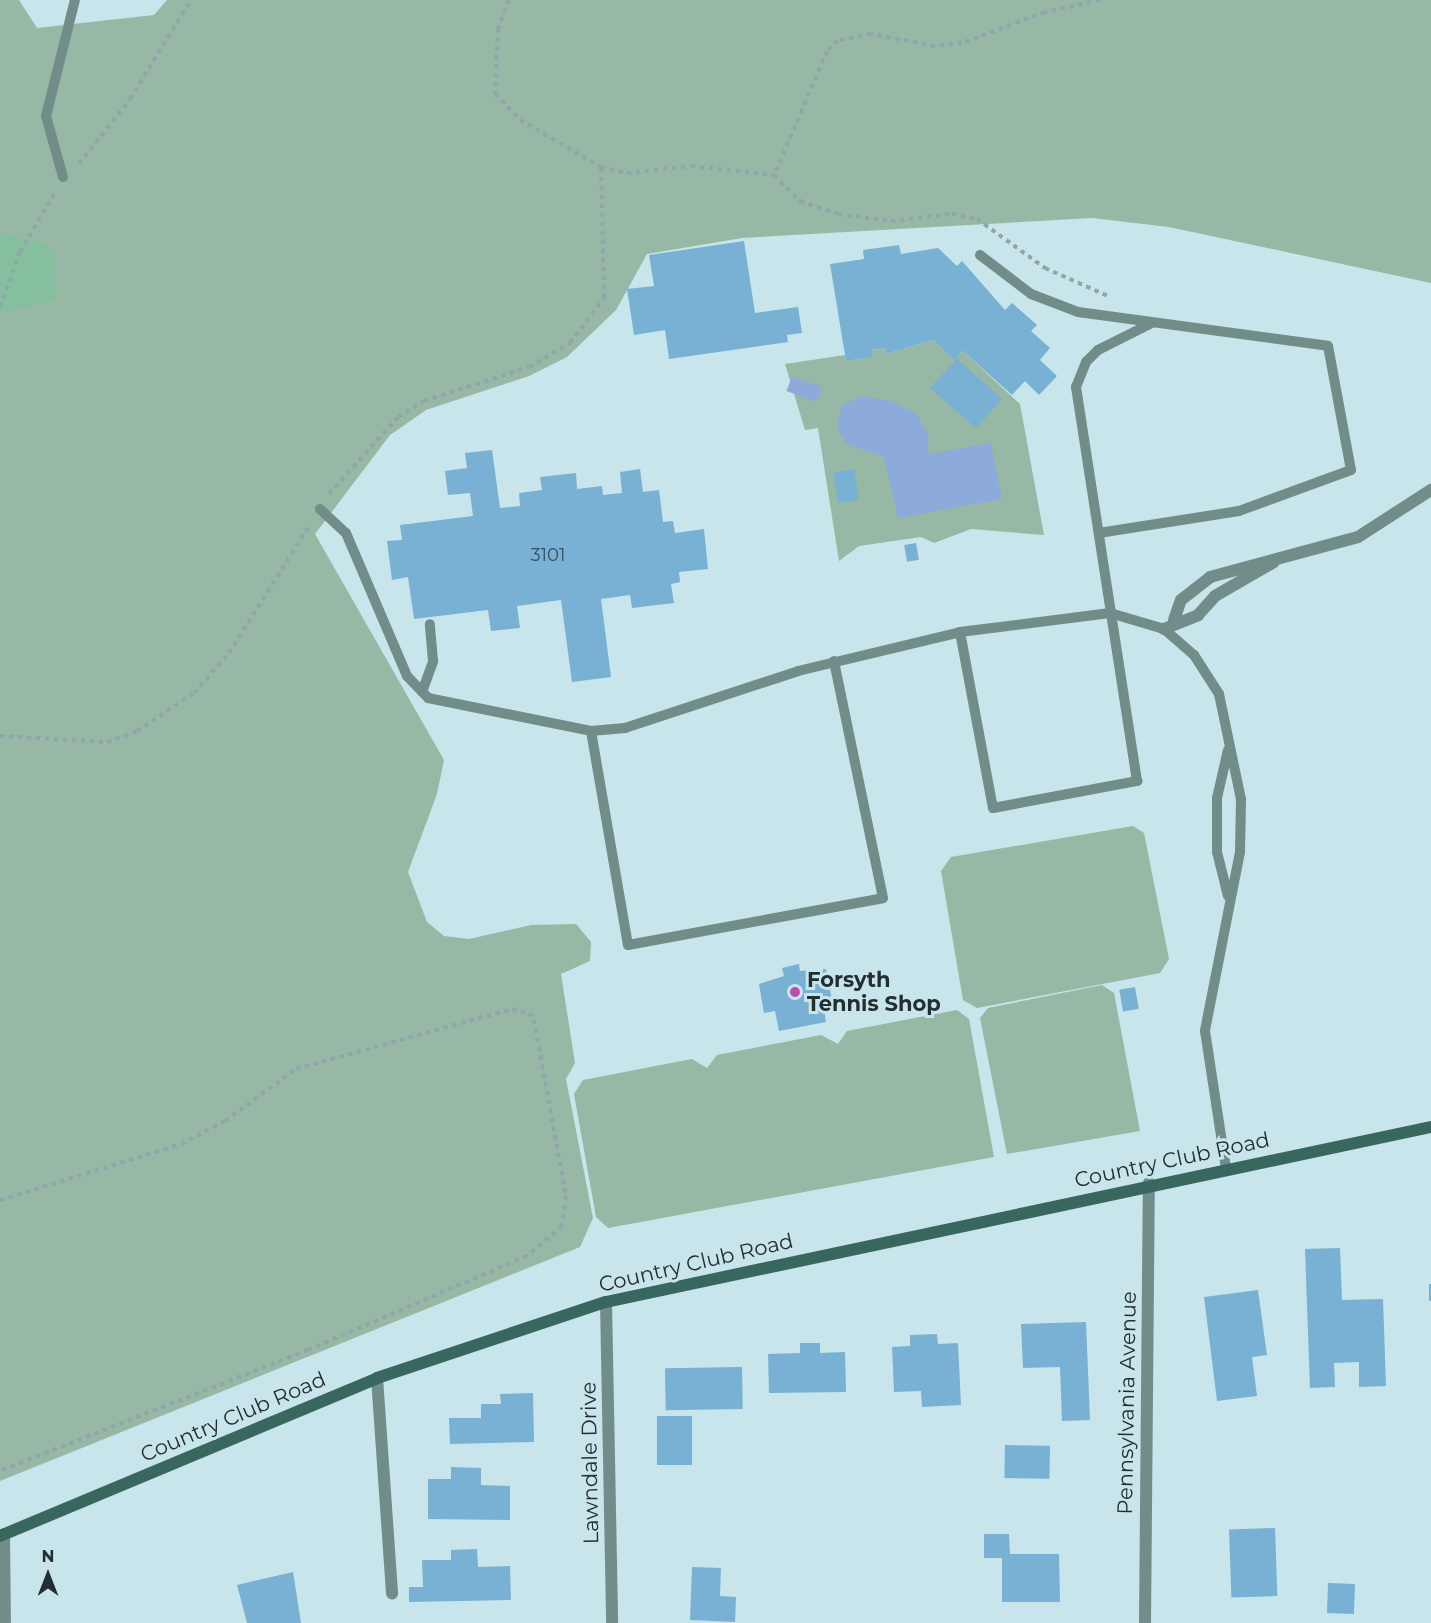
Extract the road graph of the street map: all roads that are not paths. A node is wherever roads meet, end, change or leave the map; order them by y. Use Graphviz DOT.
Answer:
graph roads {
  1 [pos="75,0"];
  2 [pos="63,177"];
  3 [pos="980,255"];
  4 [pos="1152,322"];
  5 [pos="1431,490"];
  6 [pos="320,509"];
  7 [pos="1099,533"];
  8 [pos="1275,561"];
  9 [pos="1110,613"];
  10 [pos="1174,620"];
  11 [pos="430,624"];
  12 [pos="1164,629"];
  13 [pos="960,632"];
  14 [pos="834,661"];
  15 [pos="422,692"];
  16 [pos="591,730"];
  17 [pos="1229,746"];
  18 [pos="1228,899"];
  19 [pos="1431,1127"];
  20 [pos="1226,1168"];
  21 [pos="1149,1184"];
  22 [pos="606,1302"];
  23 [pos="377,1378"];
  24 [pos="2,1535"];
  25 [pos="392,1593"];
  26 [pos="5,1623"];
  27 [pos="612,1623"];
  28 [pos="1145,1623"];
  1 -- 2 [label="lane"];
  3 -- 4 [label="lane"];
  4 -- 7 [label="lane"];
  4 -- 7 [label="lane"];
  5 -- 8 [label="street"];
  6 -- 15 [label="lane"];
  7 -- 9 [label="lane"];
  8 -- 10 [label="street"];
  8 -- 10 [label="street"];
  9 -- 12 [label="lane"];
  9 -- 13 [label="lane"];
  9 -- 13 [label="lane"];
  10 -- 12 [label="street"];
  11 -- 15 [label="lane"];
  12 -- 17 [label="lane"];
  13 -- 14 [label="lane"];
  14 -- 16 [label="lane"];
  14 -- 16 [label="lane"];
  15 -- 16 [label="lane"];
  17 -- 18 [label="lane"];
  17 -- 18 [label="lane"];
  18 -- 20 [label="lane"];
  19 -- 20 [label="main road, Country Club Road"];
  20 -- 21 [label="main road, Country Club Road"];
  21 -- 22 [label="main road, Country Club Road"];
  21 -- 28 [label="street, Pennsylvania Avenue"];
  22 -- 23 [label="main road, Country Club Road"];
  22 -- 27 [label="street, Lawndale Drive"];
  23 -- 24 [label="main road, Country Club Road"];
  23 -- 25 [label="street"];
  24 -- 26 [label="street"];
}
